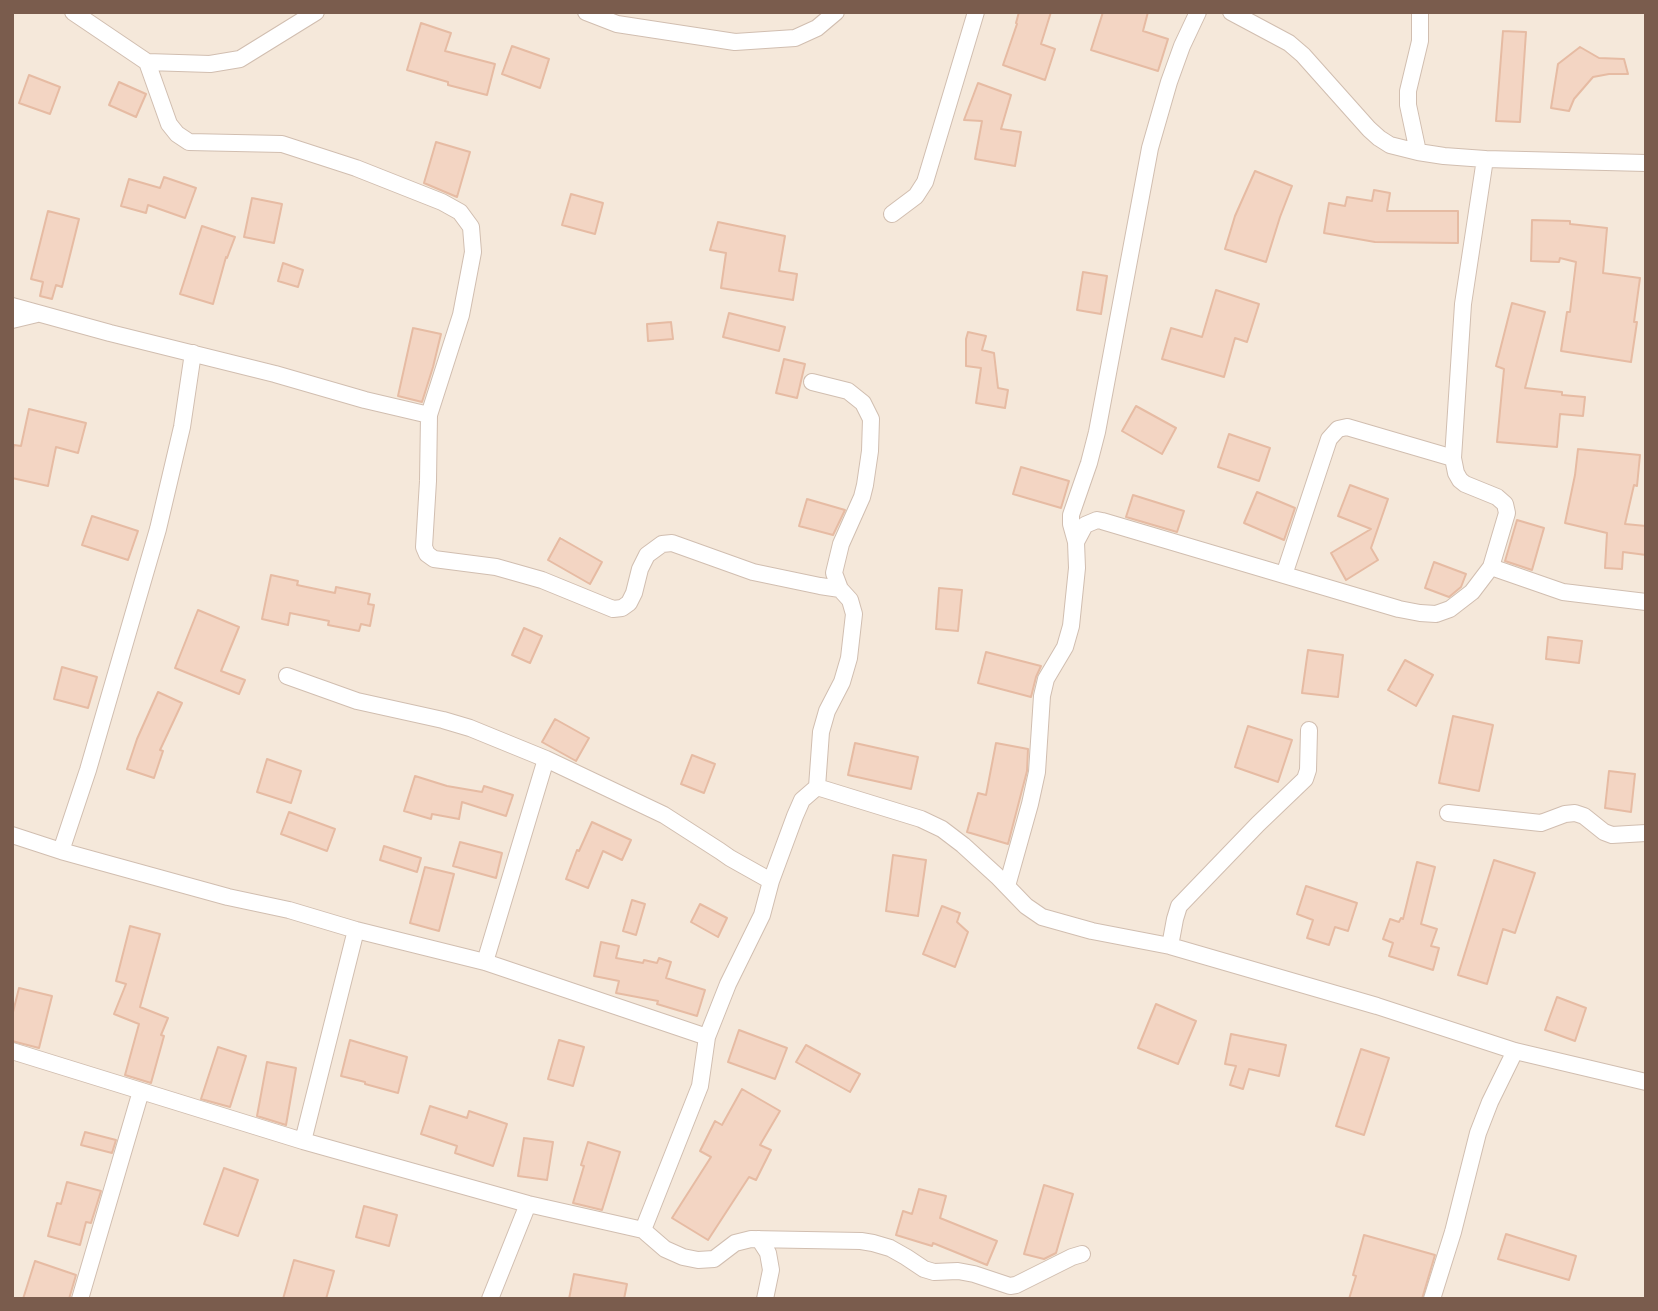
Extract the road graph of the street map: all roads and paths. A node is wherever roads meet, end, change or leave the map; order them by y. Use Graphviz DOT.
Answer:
graph roads {
  1 [pos="73,12"];
  2 [pos="316,12"];
  3 [pos="586,12"];
  4 [pos="835,12"];
  5 [pos="976,12"];
  6 [pos="1198,12"];
  7 [pos="1231,12"];
  8 [pos="1420,12"];
  9 [pos="147,62"];
  10 [pos="1418,152"];
  11 [pos="1485,159"];
  12 [pos="1646,163"];
  13 [pos="892,214"];
  14 [pos="12,306"];
  15 [pos="40,314"];
  16 [pos="12,320"];
  17 [pos="193,353"];
  18 [pos="812,382"];
  19 [pos="429,415"];
  20 [pos="1452,458"];
  21 [pos="1076,542"];
  22 [pos="1491,567"];
  23 [pos="1284,575"];
  24 [pos="840,589"];
  25 [pos="1646,602"];
  26 [pos="287,676"];
  27 [pos="1309,730"];
  28 [pos="546,759"];
  29 [pos="817,787"];
  30 [pos="1448,813"];
  31 [pos="1646,833"];
  32 [pos="12,835"];
  33 [pos="61,851"];
  34 [pos="771,881"];
  35 [pos="1007,886"];
  36 [pos="356,930"];
  37 [pos="1170,946"];
  38 [pos="485,962"];
  39 [pos="707,1037"];
  40 [pos="12,1051"];
  41 [pos="1514,1051"];
  42 [pos="1646,1082"];
  43 [pos="141,1091"];
  44 [pos="303,1141"];
  45 [pos="528,1205"];
  46 [pos="643,1230"];
  47 [pos="759,1239"];
  48 [pos="1082,1254"];
  49 [pos="80,1299"];
  50 [pos="490,1299"];
  51 [pos="765,1299"];
  52 [pos="1432,1299"];
  1 -- 9 [label="street"];
  2 -- 9 [label="street"];
  3 -- 4 [label="street"];
  5 -- 13 [label="street"];
  6 -- 21 [label="street"];
  7 -- 10 [label="street"];
  8 -- 10 [label="street"];
  9 -- 19 [label="street"];
  10 -- 11 [label="street"];
  11 -- 12 [label="street"];
  11 -- 20 [label="street"];
  14 -- 15 [label="street"];
  15 -- 16 [label="street"];
  15 -- 17 [label="street"];
  17 -- 19 [label="street"];
  17 -- 33 [label="street"];
  18 -- 24 [label="street"];
  19 -- 24 [label="street"];
  20 -- 22 [label="street"];
  20 -- 23 [label="street"];
  21 -- 23 [label="street"];
  21 -- 35 [label="street"];
  22 -- 23 [label="street"];
  22 -- 25 [label="street"];
  24 -- 29 [label="street"];
  26 -- 28 [label="street"];
  27 -- 37 [label="street"];
  28 -- 34 [label="street"];
  28 -- 38 [label="street"];
  29 -- 34 [label="street"];
  29 -- 35 [label="street"];
  30 -- 31 [label="street"];
  32 -- 33 [label="street"];
  33 -- 36 [label="street"];
  34 -- 39 [label="street"];
  35 -- 37 [label="street"];
  36 -- 38 [label="street"];
  36 -- 44 [label="street"];
  37 -- 41 [label="street"];
  38 -- 39 [label="street"];
  39 -- 46 [label="street"];
  40 -- 43 [label="street"];
  41 -- 42 [label="street"];
  41 -- 52 [label="street"];
  43 -- 44 [label="street"];
  43 -- 49 [label="street"];
  44 -- 45 [label="street"];
  45 -- 46 [label="street"];
  45 -- 50 [label="street"];
  46 -- 47 [label="street"];
  47 -- 48 [label="street"];
  47 -- 51 [label="street"];
}
